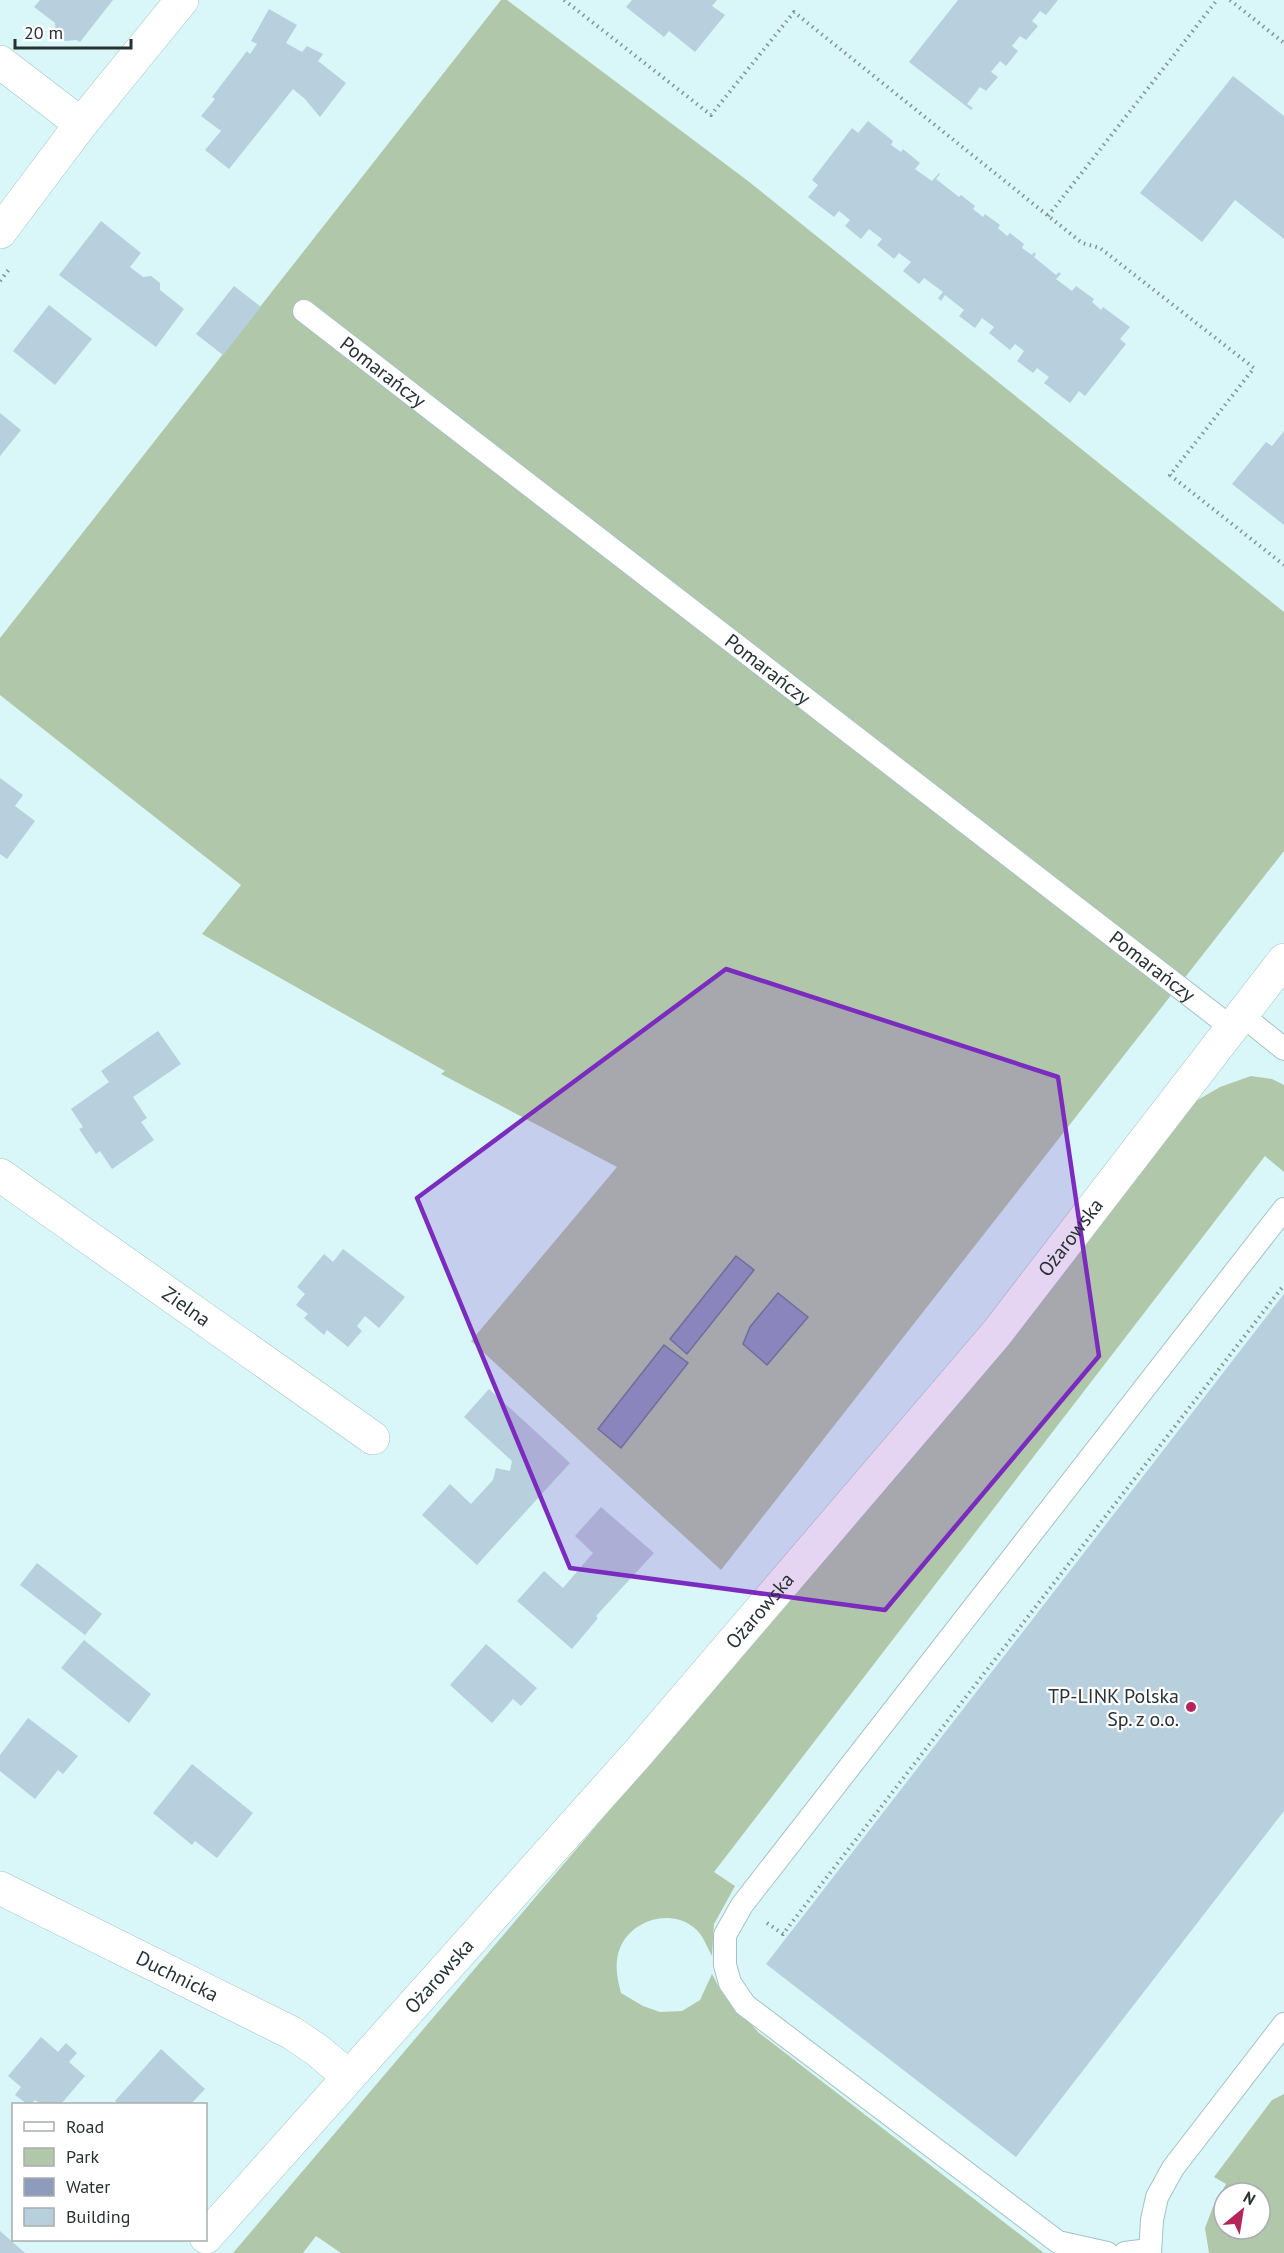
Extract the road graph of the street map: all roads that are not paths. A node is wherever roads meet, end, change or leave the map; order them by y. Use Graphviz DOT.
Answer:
graph roads {
  1 [pos="182,0"];
  2 [pos="0,62"];
  3 [pos="81,124"];
  4 [pos="0,232"];
  5 [pos="304,311"];
  6 [pos="1284,960"];
  7 [pos="1237,1021"];
  8 [pos="1284,1049"];
  9 [pos="0,1175"];
  10 [pos="1284,1209"];
  11 [pos="373,1438"];
  12 [pos="0,1888"];
  13 [pos="1284,2025"];
  14 [pos="348,2076"];
  15 [pos="207,2235"];
  16 [pos="201,2241"];
  17 [pos="1149,2252"];
  18 [pos="191,2253"];
  19 [pos="1107,2253"];
  20 [pos="1125,2253"];
  1 -- 3 [label="main road"];
  2 -- 3 [label="main road"];
  3 -- 4 [label="main road"];
  5 -- 7 [label="lane, Pomarańczy"];
  6 -- 7 [label="main road, Ożarowska"];
  7 -- 8 [label="lane, Pomarańczy"];
  7 -- 14 [label="main road, Ożarowska"];
  9 -- 11 [label="main road, Zielna"];
  10 -- 19 [label="lane"];
  12 -- 14 [label="main road, Duchnicka"];
  13 -- 17 [label="lane"];
  14 -- 15 [label="main road, Ożarowska"];
  16 -- 18 [label="main road, Ożarowska"];
  17 -- 20 [label="lane"];
}
